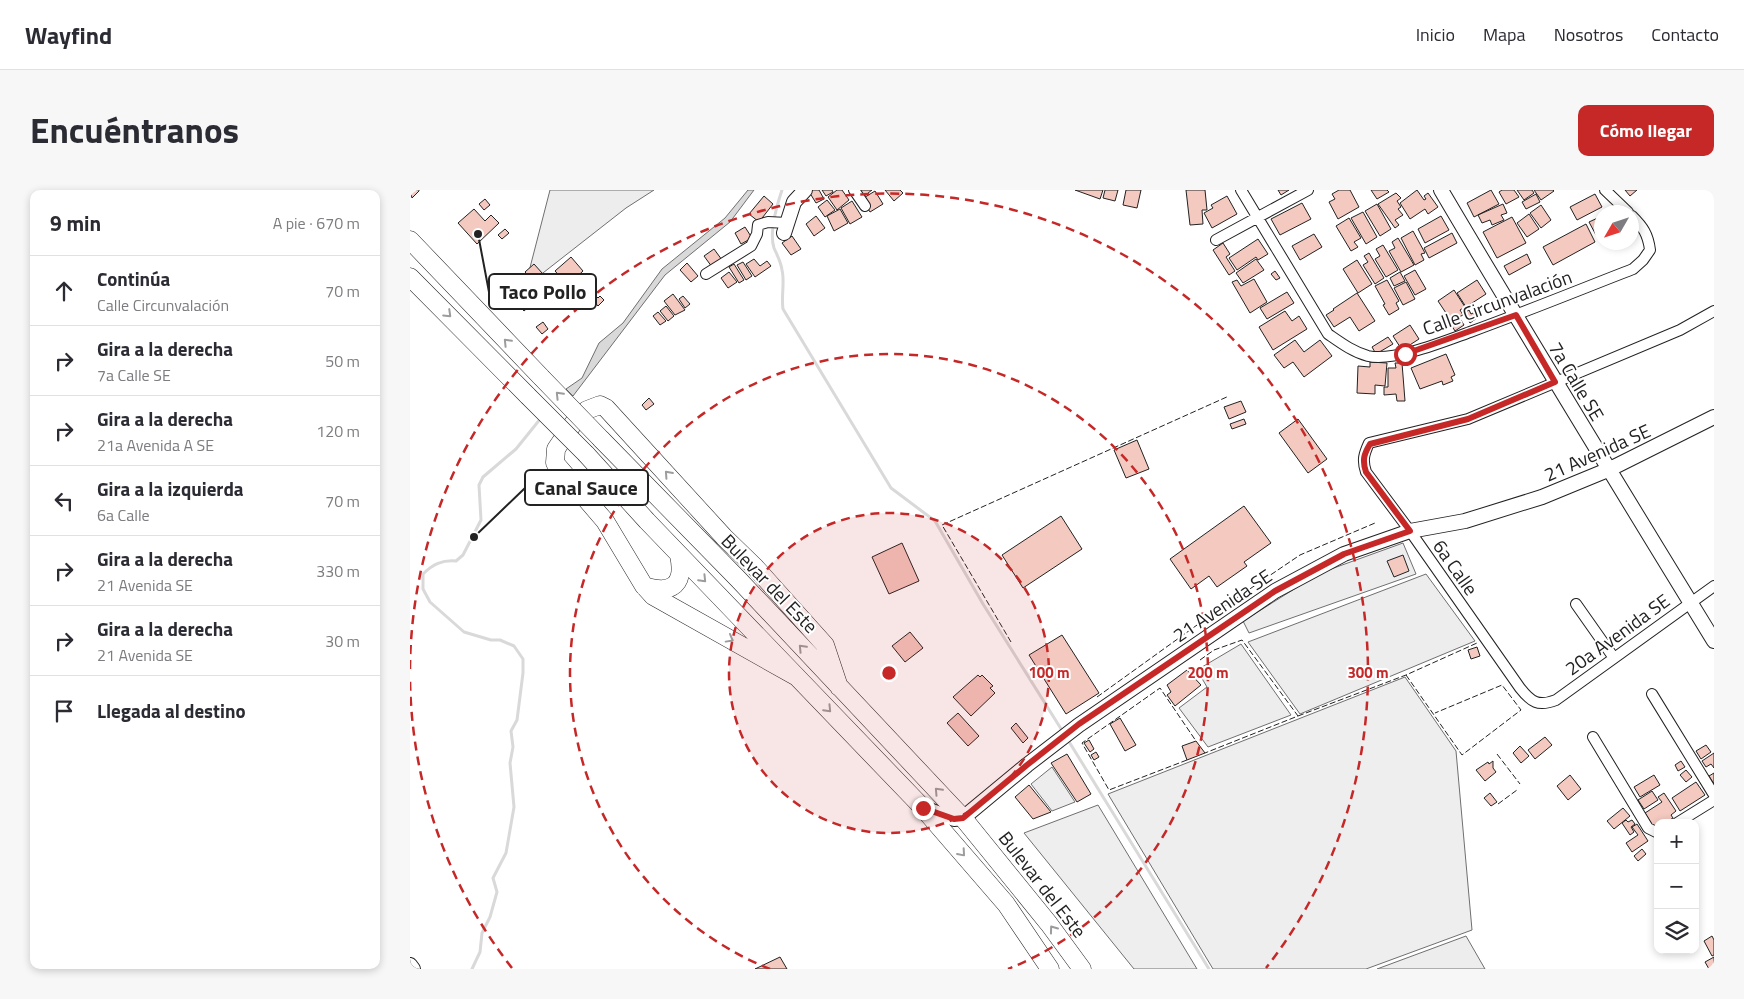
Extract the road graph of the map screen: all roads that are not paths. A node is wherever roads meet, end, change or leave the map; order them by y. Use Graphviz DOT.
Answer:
graph roads {
  1 [pos="805,190"];
  2 [pos="854,190"];
  3 [pos="1241,190"];
  4 [pos="1308,190"];
  5 [pos="1440,190"];
  6 [pos="1605,190"];
  7 [pos="1621,205"];
  8 [pos="865,206"];
  9 [pos="1257,217"];
  10 [pos="1639,223"];
  11 [pos="784,226"];
  12 [pos="410,240"];
  13 [pos="1216,240"];
  14 [pos="706,274"];
  15 [pos="411,278"];
  16 [pos="1714,311"];
  17 [pos="1516,315"];
  18 [pos="1555,382"];
  19 [pos="1714,417"];
  20 [pos="621,460"];
  21 [pos="1610,469"];
  22 [pos="656,530"];
  23 [pos="1410,531"];
  24 [pos="724,537"];
  25 [pos="680,555"];
  26 [pos="644,586"];
  27 [pos="1714,586"];
  28 [pos="1690,603"];
  29 [pos="1576,604"];
  30 [pos="773,617"];
  31 [pos="1714,641"];
  32 [pos="1614,658"];
  33 [pos="797,676"];
  34 [pos="839,687"];
  35 [pos="1652,694"];
  36 [pos="1537,703"];
  37 [pos="1593,737"];
  38 [pos="1714,795"];
  39 [pos="1714,800"];
  40 [pos="923,808"];
  41 [pos="963,818"];
  42 [pos="1683,819"];
  43 [pos="1654,832"];
  44 [pos="410,965"];
  45 [pos="412,969"];
  46 [pos="1050,969"];
  47 [pos="1082,969"];
  1 -- 11 [label="street"];
  2 -- 8 [label="street"];
  3 -- 9 [label="street, Calle Circunvalación"];
  4 -- 9 [label="street"];
  5 -- 17 [label="street, 7a Calle SE"];
  6 -- 7 [label="street"];
  9 -- 13 [label="street"];
  9 -- 17 [label="street, Calle Circunvalación"];
  10 -- 17 [label="street, Calle Circunvalación"];
  11 -- 14 [label="street"];
  20 -- 12 [label="highway, Bulevar del Este, one-way, bridge"];
  15 -- 22 [label="highway, one-way, bridge"];
  16 -- 18 [label="street"];
  17 -- 18 [label="street, 7a Calle SE"];
  18 -- 21 [label="street, 7a Calle SE"];
  18 -- 23 [label="street, 6a Calle"];
  19 -- 21 [label="street, 21 Avenida SE"];
  20 -- 24 [label="highway"];
  20 -- 30 [label="highway, Bulevar del Este"];
  21 -- 23 [label="street, 21 Avenida SE"];
  21 -- 28 [label="street, 7a Calle SE"];
  22 -- 25 [label="highway"];
  22 -- 30 [label="highway"];
  23 -- 36 [label="street, 6a Calle"];
  23 -- 41 [label="street, 21 Avenida SE"];
  24 -- 26 [label="highway, one-way"];
  24 -- 34 [label="highway"];
  25 -- 26 [label="highway"];
  25 -- 33 [label="highway, one-way"];
  26 -- 33 [label="highway, one-way"];
  27 -- 28 [label="street, 20a Avenida SE"];
  28 -- 31 [label="street, 7a Calle SE"];
  28 -- 32 [label="street, 20a Avenida SE"];
  29 -- 32 [label="street"];
  34 -- 30 [label="highway, Bulevar del Este, one-way"];
  32 -- 36 [label="street, 20a Avenida SE"];
  33 -- 40 [label="highway, one-way"];
  41 -- 34 [label="highway, Bulevar del Este, one-way"];
  35 -- 38 [label="street"];
  37 -- 43 [label="street"];
  39 -- 42 [label="street"];
  40 -- 41 [label="street"];
  40 -- 46 [label="highway, one-way"];
  47 -- 41 [label="highway, Bulevar del Este, one-way"];
  44 -- 45 [label="street"];
}
